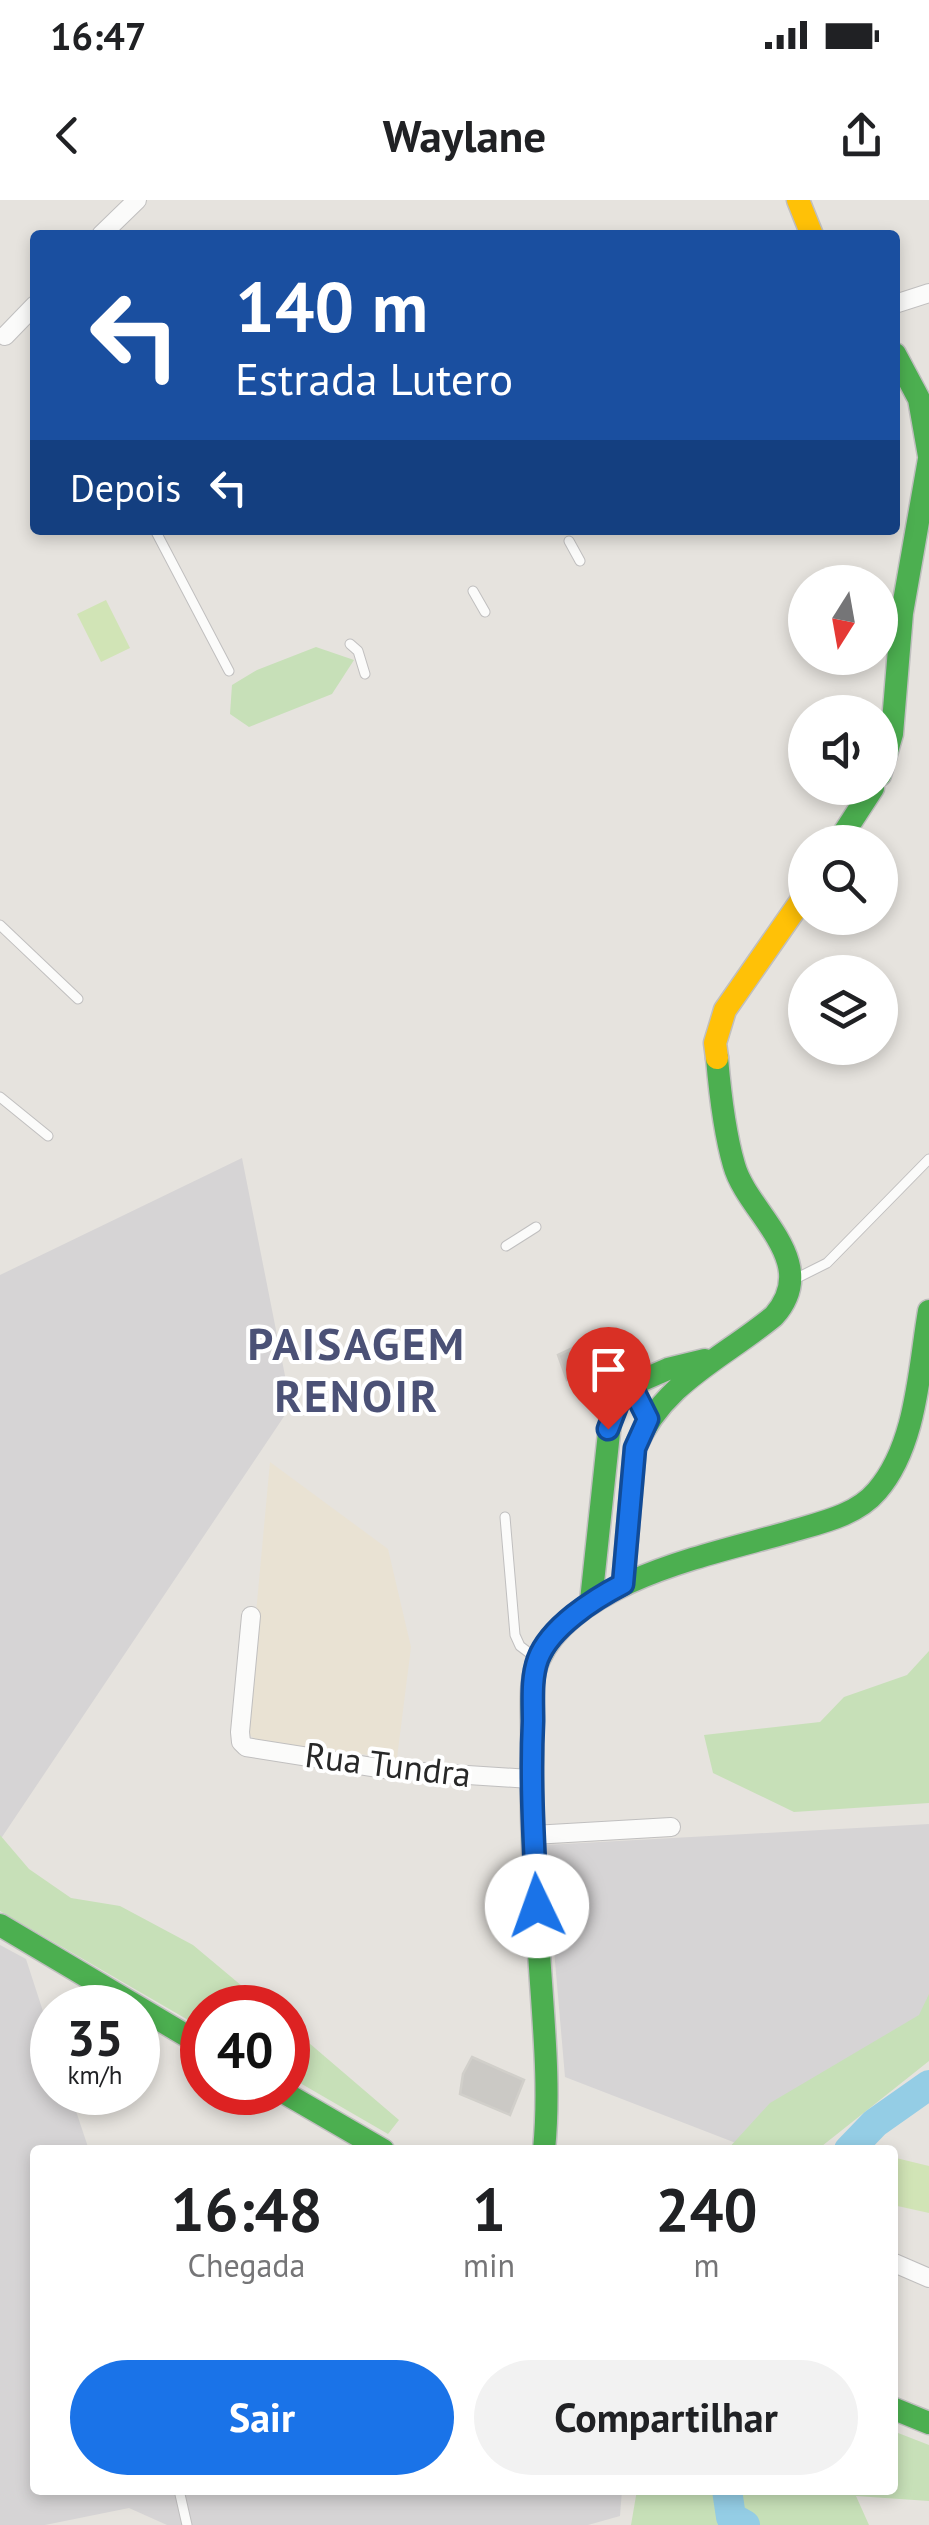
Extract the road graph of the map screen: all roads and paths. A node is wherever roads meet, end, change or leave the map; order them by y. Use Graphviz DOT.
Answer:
graph roads {
  1 [pos="136,200"];
  2 [pos="798,200"];
  3 [pos="106,230"];
  4 [pos="810,230"];
  5 [pos="929,293"];
  6 [pos="900,302"];
  7 [pos="30,310"];
  8 [pos="6,336"];
  9 [pos="900,363"];
  10 [pos="929,458"];
  11 [pos="159,535"];
  12 [pos="568,541"];
  13 [pos="580,561"];
  14 [pos="473,591"];
  15 [pos="485,612"];
  16 [pos="350,644"];
  17 [pos="229,671"];
  18 [pos="365,674"];
  19 [pos="898,703"];
  20 [pos="788,919"];
  21 [pos="0,924"];
  22 [pos="78,999"];
  23 [pos="0,1097"];
  24 [pos="48,1136"];
  25 [pos="929,1159"];
  26 [pos="536,1228"];
  27 [pos="506,1246"];
  28 [pos="789,1282"];
  29 [pos="929,1311"];
  30 [pos="710,1359"];
  31 [pos="505,1516"];
  32 [pos="623,1584"];
  33 [pos="590,1601"];
  34 [pos="250,1616"];
  35 [pos="538,1659"];
  36 [pos="530,1780"];
  37 [pos="671,1827"];
  38 [pos="533,1835"];
  39 [pos="0,1925"];
  40 [pos="180,2032"];
  41 [pos="310,2108"];
  42 [pos="374,2145"];
  43 [pos="544,2145"];
  44 [pos="898,2265"];
  45 [pos="929,2278"];
  46 [pos="898,2410"];
  47 [pos="929,2423"];
  48 [pos="180,2495"];
  49 [pos="186,2525"];
  1 -- 3 [label="street"];
  2 -- 4 [label="street"];
  5 -- 6 [label="street"];
  7 -- 8 [label="street"];
  9 -- 10 [label="street"];
  10 -- 19 [label="street"];
  11 -- 17 [label="lane"];
  12 -- 13 [label="lane"];
  14 -- 15 [label="lane"];
  16 -- 18 [label="lane"];
  20 -- 28 [label="street"];
  21 -- 22 [label="lane"];
  23 -- 24 [label="lane"];
  25 -- 28 [label="lane"];
  26 -- 27 [label="lane"];
  28 -- 30 [label="street"];
  29 -- 32 [label="street"];
  30 -- 32 [label="street"];
  30 -- 33 [label="street"];
  31 -- 35 [label="lane"];
  32 -- 33 [label="street"];
  33 -- 35 [label="street"];
  34 -- 36 [label="street, Rua Tundra"];
  35 -- 36 [label="street"];
  36 -- 38 [label="street"];
  37 -- 38 [label="street"];
  38 -- 43 [label="street"];
  39 -- 40 [label="street"];
  41 -- 42 [label="street"];
  44 -- 45 [label="street"];
  46 -- 47 [label="street"];
  48 -- 49 [label="lane"];
}
